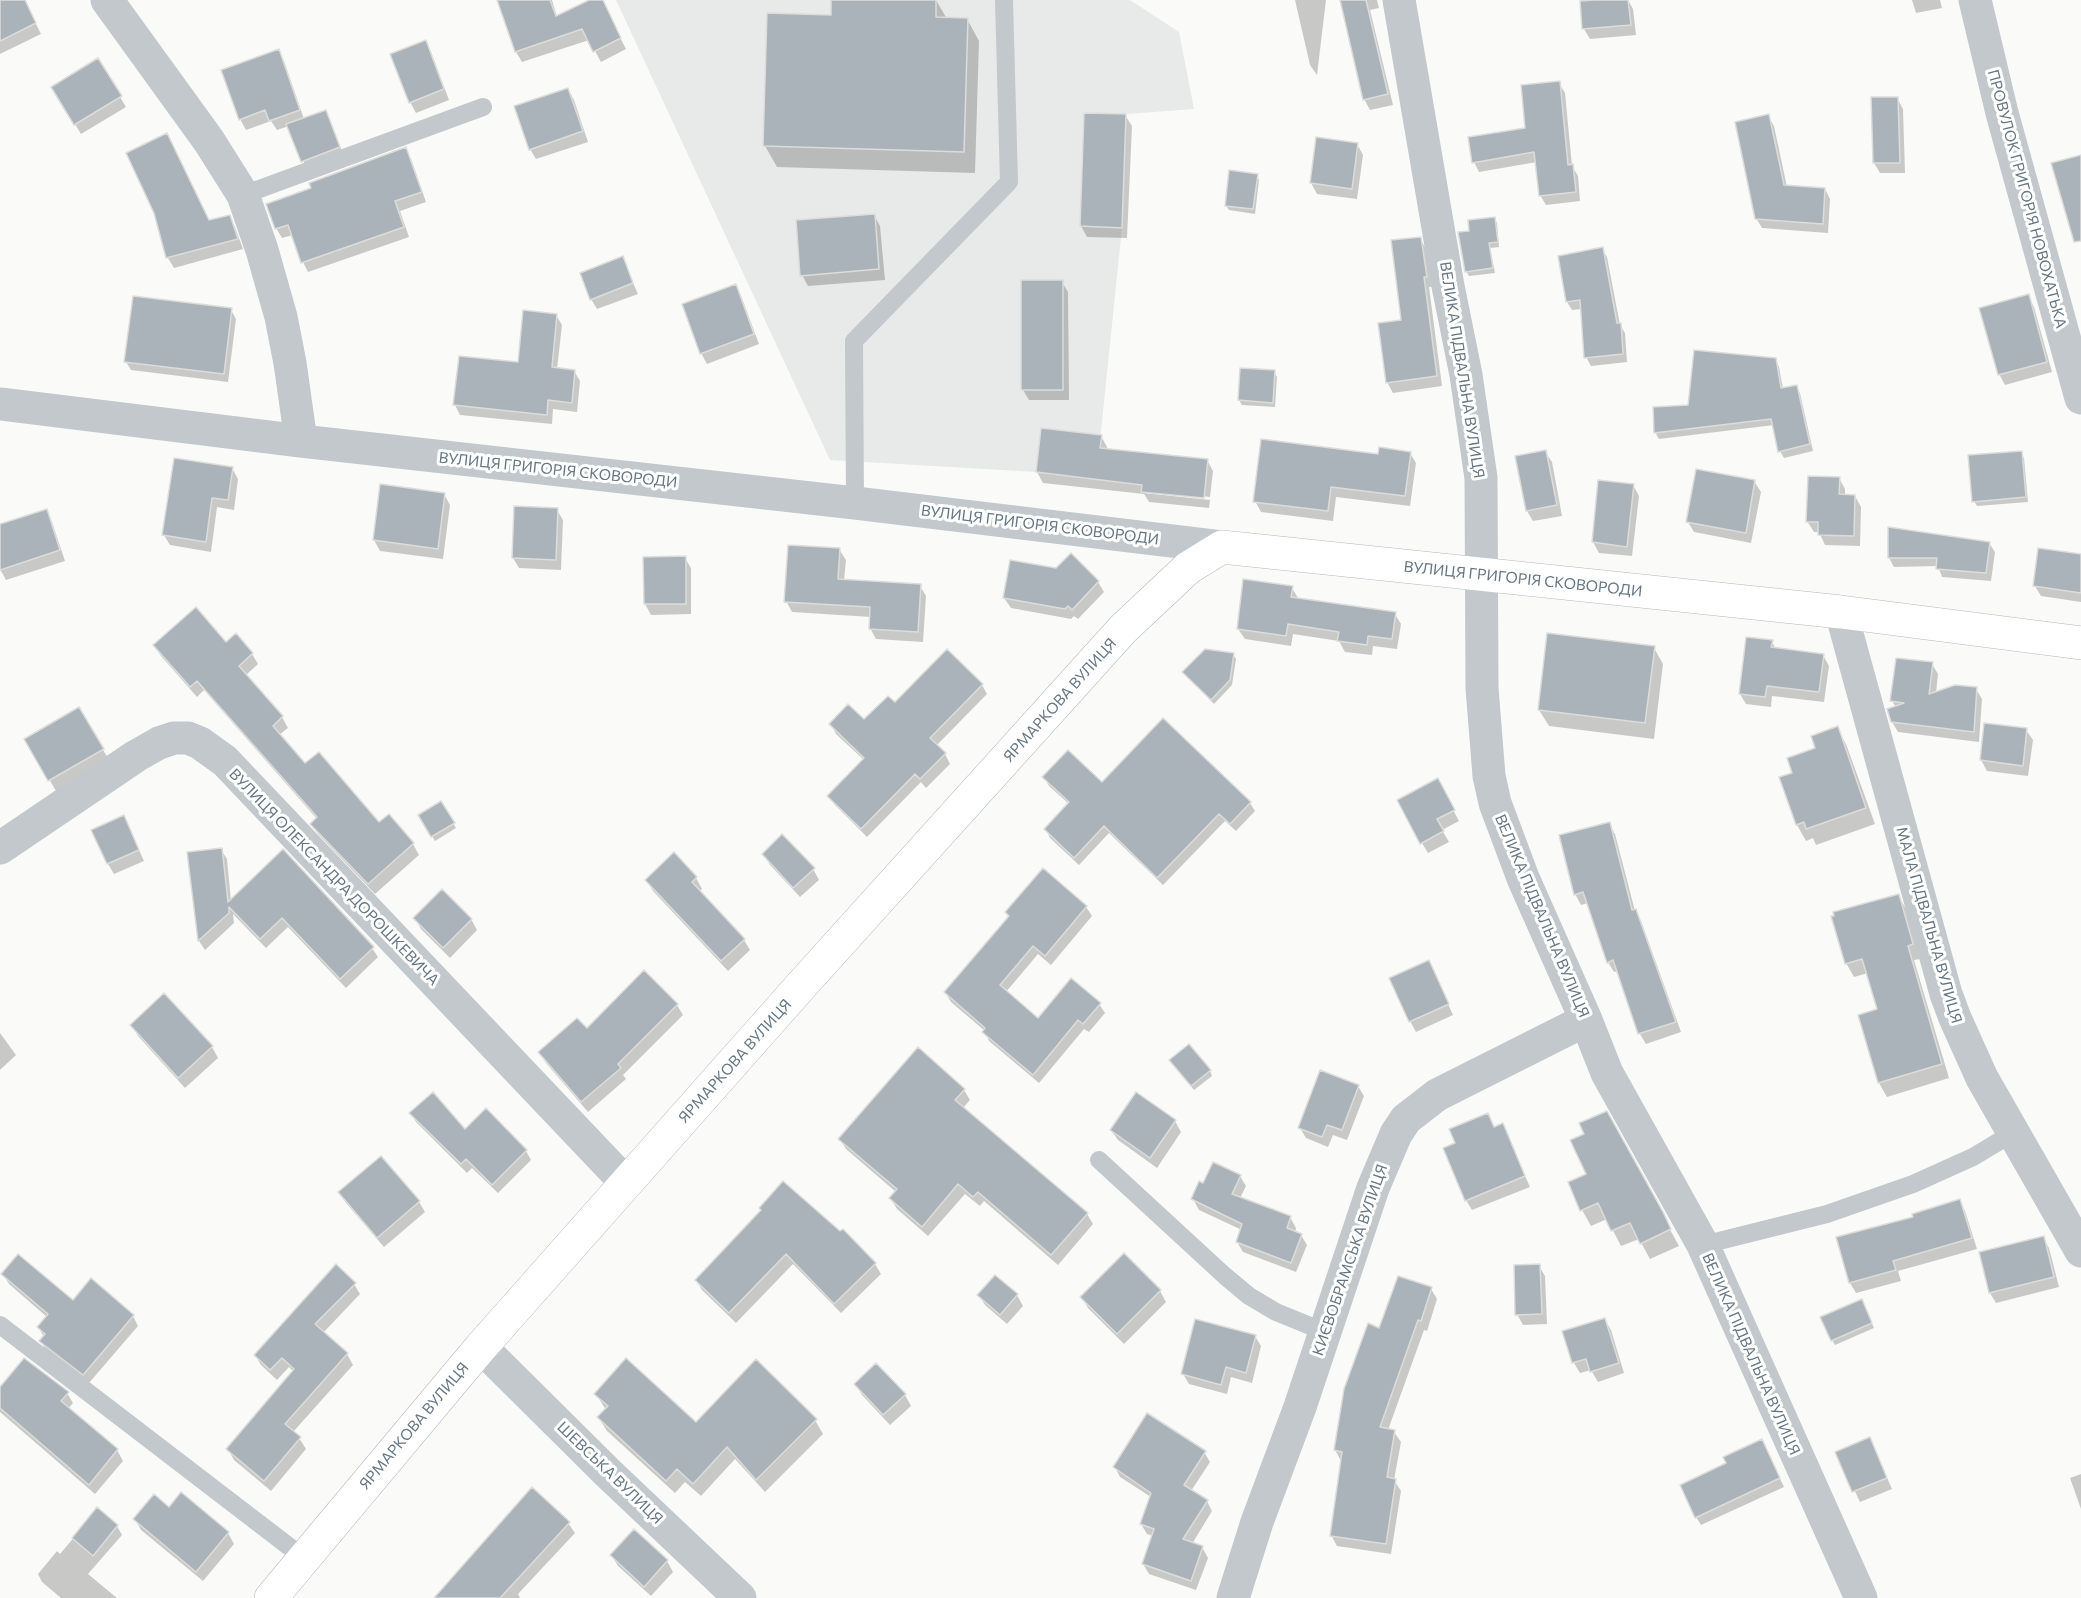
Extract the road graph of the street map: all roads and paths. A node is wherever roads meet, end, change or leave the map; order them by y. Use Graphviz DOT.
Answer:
graph roads {
  1 [pos="107,0"];
  2 [pos="1004,0"];
  3 [pos="1399,0"];
  4 [pos="1975,0"];
  5 [pos="483,107"];
  6 [pos="243,195"];
  7 [pos="2081,398"];
  8 [pos="0,404"];
  9 [pos="301,441"];
  10 [pos="855,503"];
  11 [pos="1222,547"];
  12 [pos="1481,575"];
  13 [pos="1841,612"];
  14 [pos="2081,643"];
  15 [pos="0,848"];
  16 [pos="1586,1020"];
  17 [pos="2013,1133"];
  18 [pos="1099,1160"];
  19 [pos="626,1183"];
  20 [pos="1703,1245"];
  21 [pos="2081,1251"];
  22 [pos="0,1326"];
  23 [pos="1325,1332"];
  24 [pos="481,1347"];
  25 [pos="304,1558"];
  26 [pos="271,1598"];
  27 [pos="740,1598"];
  28 [pos="1233,1598"];
  29 [pos="1861,1598"];
  1 -- 6 [label="street"];
  2 -- 10 [label="lane"];
  3 -- 12 [label="street, ВЕЛИКА ПІДВАЛЬНА ВУЛИЦЯ"];
  4 -- 7 [label="street, ПРОВУЛОК ГРИГОРІЯ НОВОХАТЬКА"];
  5 -- 6 [label="lane"];
  6 -- 9 [label="street"];
  8 -- 9 [label="street, ВУЛИЦЯ ГРИГОРІЯ СКОВОРОДИ"];
  9 -- 10 [label="street, ВУЛИЦЯ ГРИГОРІЯ СКОВОРОДИ"];
  10 -- 11 [label="street, ВУЛИЦЯ ГРИГОРІЯ СКОВОРОДИ"];
  11 -- 12 [label="street, ВУЛИЦЯ ГРИГОРІЯ СКОВОРОДИ"];
  11 -- 19 [label="street, ЯРМАРКОВА ВУЛИЦЯ"];
  12 -- 13 [label="street, ВУЛИЦЯ ГРИГОРІЯ СКОВОРОДИ"];
  12 -- 16 [label="street, ВЕЛИКА ПІДВАЛЬНА ВУЛИЦЯ"];
  13 -- 14 [label="street, ВУЛИЦЯ ГРИГОРІЯ СКОВОРОДИ"];
  13 -- 17 [label="street, МАЛА ПІДВАЛЬНА ВУЛИЦЯ"];
  15 -- 19 [label="street, ВУЛИЦЯ ОЛЕКСАНДРА ДОРОШКЕВИЧА"];
  16 -- 20 [label="street, ВЕЛИКА ПІДВАЛЬНА ВУЛИЦЯ"];
  16 -- 23 [label="street, КИЄВОБРАМСЬКА ВУЛИЦЯ"];
  17 -- 20 [label="lane"];
  17 -- 21 [label="street, МАЛА ПІДВАЛЬНА ВУЛИЦЯ"];
  18 -- 23 [label="lane"];
  19 -- 24 [label="street, ЯРМАРКОВА ВУЛИЦЯ"];
  20 -- 29 [label="street, ВЕЛИКА ПІДВАЛЬНА ВУЛИЦЯ"];
  22 -- 25 [label="lane"];
  23 -- 28 [label="street, КИЄВОБРАМСЬКА ВУЛИЦЯ"];
  24 -- 25 [label="street, ЯРМАРКОВА ВУЛИЦЯ"];
  24 -- 27 [label="street, ШЕВСЬКА ВУЛИЦЯ"];
  25 -- 26 [label="street, ЯРМАРКОВА ВУЛИЦЯ"];
}
